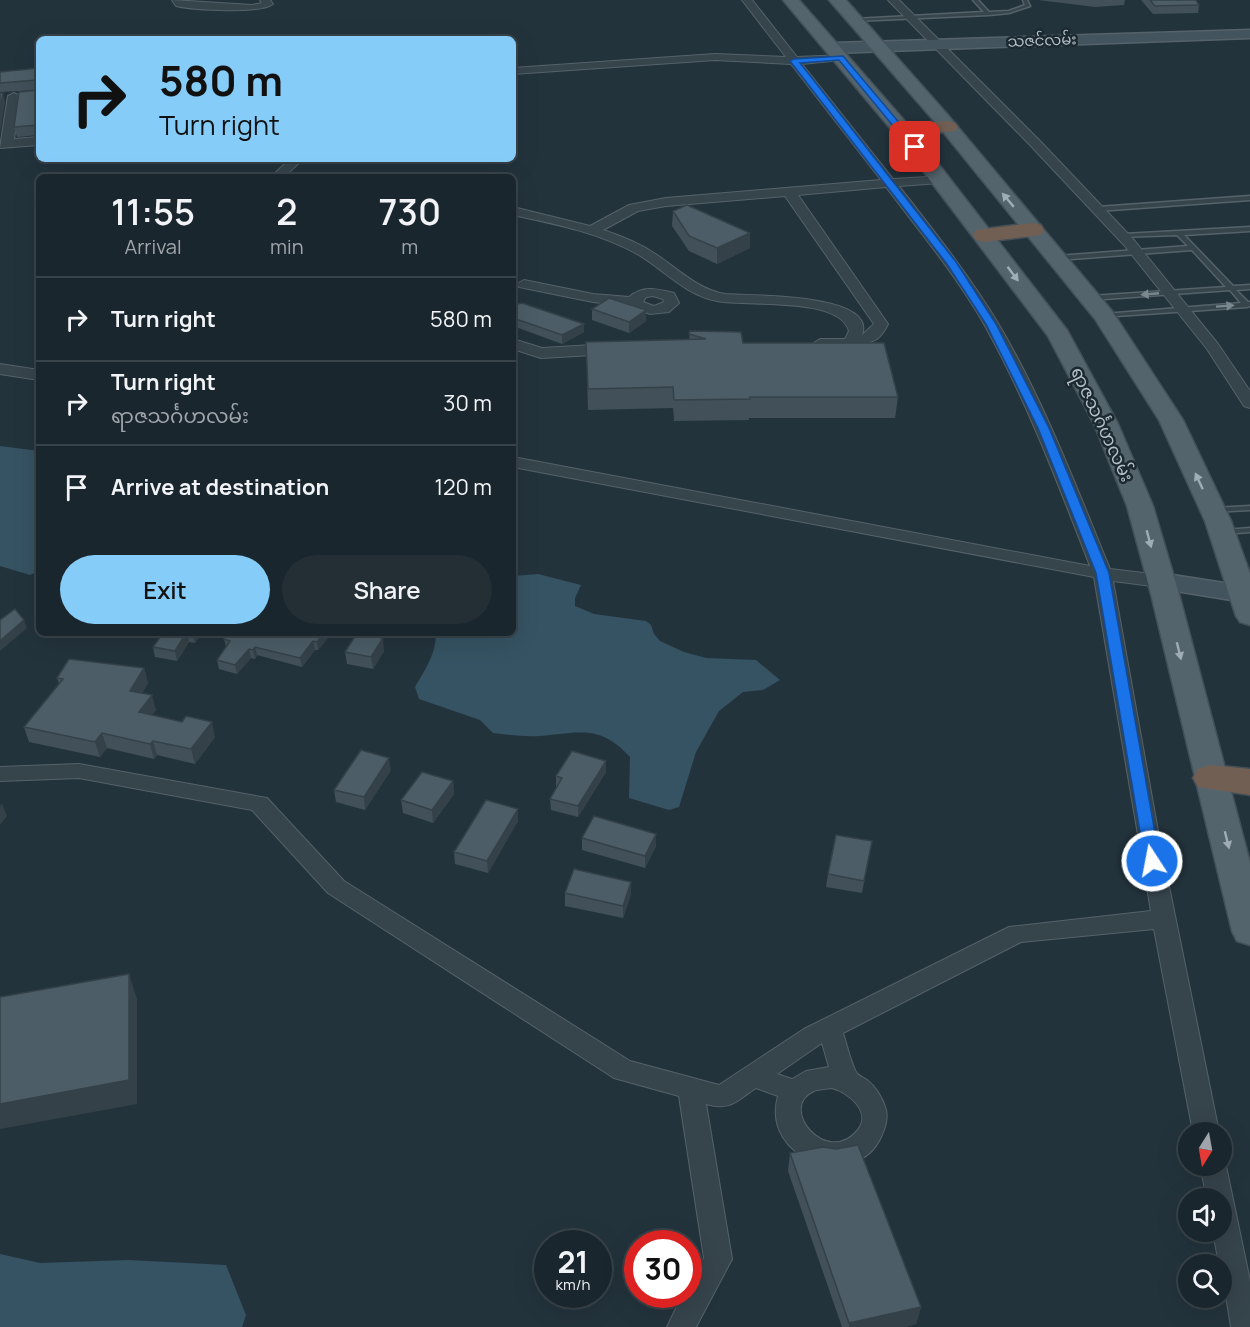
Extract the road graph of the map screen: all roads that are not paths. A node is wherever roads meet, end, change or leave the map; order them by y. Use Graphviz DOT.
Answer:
graph roads {
  1 [pos="177,0"];
  2 [pos="265,0"];
  3 [pos="747,0"];
  4 [pos="791,0"];
  5 [pos="837,0"];
  6 [pos="893,0"];
  7 [pos="975,0"];
  8 [pos="1025,0"];
  9 [pos="989,14"];
  10 [pos="910,17"];
  11 [pos="855,20"];
  12 [pos="1250,34"];
  13 [pos="935,44"];
  14 [pos="876,45"];
  15 [pos="837,53"];
  16 [pos="794,61"];
  17 [pos="595,65"];
  18 [pos="516,70"];
  19 [pos="516,81"];
  20 [pos="0,97"];
  21 [pos="948,127"];
  22 [pos="902,130"];
  23 [pos="36,141"];
  24 [pos="3,144"];
  25 [pos="294,162"];
  26 [pos="281,174"];
  27 [pos="940,179"];
  28 [pos="891,183"];
  29 [pos="789,192"];
  30 [pos="1250,198"];
  31 [pos="1098,209"];
  32 [pos="516,212"];
  33 [pos="1250,229"];
  34 [pos="592,230"];
  35 [pos="1033,230"];
  36 [pos="1179,233"];
  37 [pos="984,235"];
  38 [pos="1124,236"];
  39 [pos="1193,248"];
  40 [pos="1138,253"];
  41 [pos="1056,258"];
  42 [pos="525,284"];
  43 [pos="1250,287"];
  44 [pos="697,288"];
  45 [pos="1230,288"];
  46 [pos="1173,292"];
  47 [pos="1090,298"];
  48 [pos="1248,305"];
  49 [pos="1187,309"];
  50 [pos="1104,316"];
  51 [pos="851,342"];
  52 [pos="516,345"];
  53 [pos="804,345"];
  54 [pos="623,348"];
  55 [pos="0,369"];
  56 [pos="36,375"];
  57 [pos="1250,403"];
  58 [pos="516,463"];
  59 [pos="1250,508"];
  60 [pos="1213,510"];
  61 [pos="1250,530"];
  62 [pos="1221,532"];
  63 [pos="1102,573"];
  64 [pos="1163,587"];
  65 [pos="1248,605"];
  66 [pos="0,774"];
  67 [pos="1211,778"];
  68 [pos="1250,782"];
  69 [pos="1164,919"];
  70 [pos="1250,931"];
  71 [pos="829,1028"];
  72 [pos="754,1076"];
  73 [pos="846,1081"];
  74 [pos="691,1089"];
  75 [pos="794,1091"];
  76 [pos="1204,1122"];
  77 [pos="1228,1242"];
  78 [pos="681,1327"];
  79 [pos="1245,1327"];
  1 -- 2 [label="street"];
  3 -- 16 [label="street"];
  4 -- 15 [label="main road, ရာဇသင်္ဂဟလမ်း"];
  5 -- 11 [label="main road"];
  6 -- 10 [label="street"];
  7 -- 9 [label="lane"];
  8 -- 9 [label="lane"];
  9 -- 10 [label="lane"];
  10 -- 11 [label="lane"];
  10 -- 13 [label="street"];
  11 -- 14 [label="main road"];
  12 -- 13 [label="main road, သဇင်လမ်း"];
  13 -- 14 [label="main road, သဇင်လမ်း"];
  13 -- 31 [label="street"];
  14 -- 15 [label="main road, သဇင်လမ်း"];
  14 -- 21 [label="main road"];
  15 -- 16 [label="street"];
  15 -- 22 [label="main road, ရာဇသင်္ဂဟလမ်း"];
  16 -- 17 [label="street"];
  16 -- 28 [label="street"];
  17 -- 18 [label="street"];
  17 -- 19 [label="street"];
  20 -- 24 [label="street"];
  21 -- 22 [label="highway"];
  35 -- 21 [label="main road, one-way"];
  22 -- 27 [label="main road, ရာဇသင်္ဂဟလမ်း"];
  23 -- 24 [label="street"];
  25 -- 26 [label="street"];
  27 -- 28 [label="street"];
  27 -- 37 [label="main road, ရာဇသင်္ဂဟလမ်း"];
  28 -- 29 [label="street"];
  28 -- 63 [label="street"];
  29 -- 34 [label="street"];
  29 -- 51 [label="street"];
  30 -- 31 [label="lane"];
  31 -- 38 [label="street"];
  32 -- 34 [label="street"];
  33 -- 36 [label="lane"];
  34 -- 44 [label="street"];
  35 -- 37 [label="highway"];
  35 -- 41 [label="main road"];
  36 -- 38 [label="lane"];
  36 -- 39 [label="lane"];
  37 -- 64 [label="main road, ရာဇသင်္ဂဟလမ်း, one-way"];
  38 -- 40 [label="street"];
  39 -- 40 [label="lane"];
  39 -- 45 [label="lane"];
  40 -- 41 [label="lane"];
  40 -- 46 [label="street"];
  41 -- 47 [label="main road"];
  42 -- 44 [label="street"];
  43 -- 45 [label="lane"];
  44 -- 51 [label="street"];
  45 -- 46 [label="lane"];
  45 -- 48 [label="lane"];
  46 -- 47 [label="lane, one-way"];
  46 -- 49 [label="street"];
  47 -- 50 [label="main road"];
  49 -- 48 [label="lane, one-way"];
  49 -- 50 [label="lane"];
  49 -- 57 [label="street"];
  60 -- 50 [label="main road, one-way"];
  51 -- 53 [label="street"];
  52 -- 54 [label="street"];
  55 -- 56 [label="street"];
  58 -- 63 [label="street"];
  59 -- 60 [label="lane"];
  60 -- 62 [label="main road"];
  61 -- 62 [label="lane"];
  62 -- 65 [label="main road"];
  63 -- 64 [label="street"];
  63 -- 69 [label="street"];
  64 -- 65 [label="main road"];
  64 -- 67 [label="main road, ရာဇသင်္ဂဟလမ်း, one-way"];
  66 -- 74 [label="street"];
  67 -- 68 [label="highway"];
  67 -- 70 [label="main road, ရာဇသင်္ဂဟလမ်း, one-way"];
  69 -- 71 [label="street"];
  69 -- 76 [label="street"];
  71 -- 72 [label="street"];
  71 -- 73 [label="street"];
  72 -- 74 [label="street"];
  72 -- 75 [label="street"];
  73 -- 75 [label="street"];
  73 -- 75 [label="street"];
  74 -- 78 [label="street"];
  77 -- 79 [label="street"];
}
